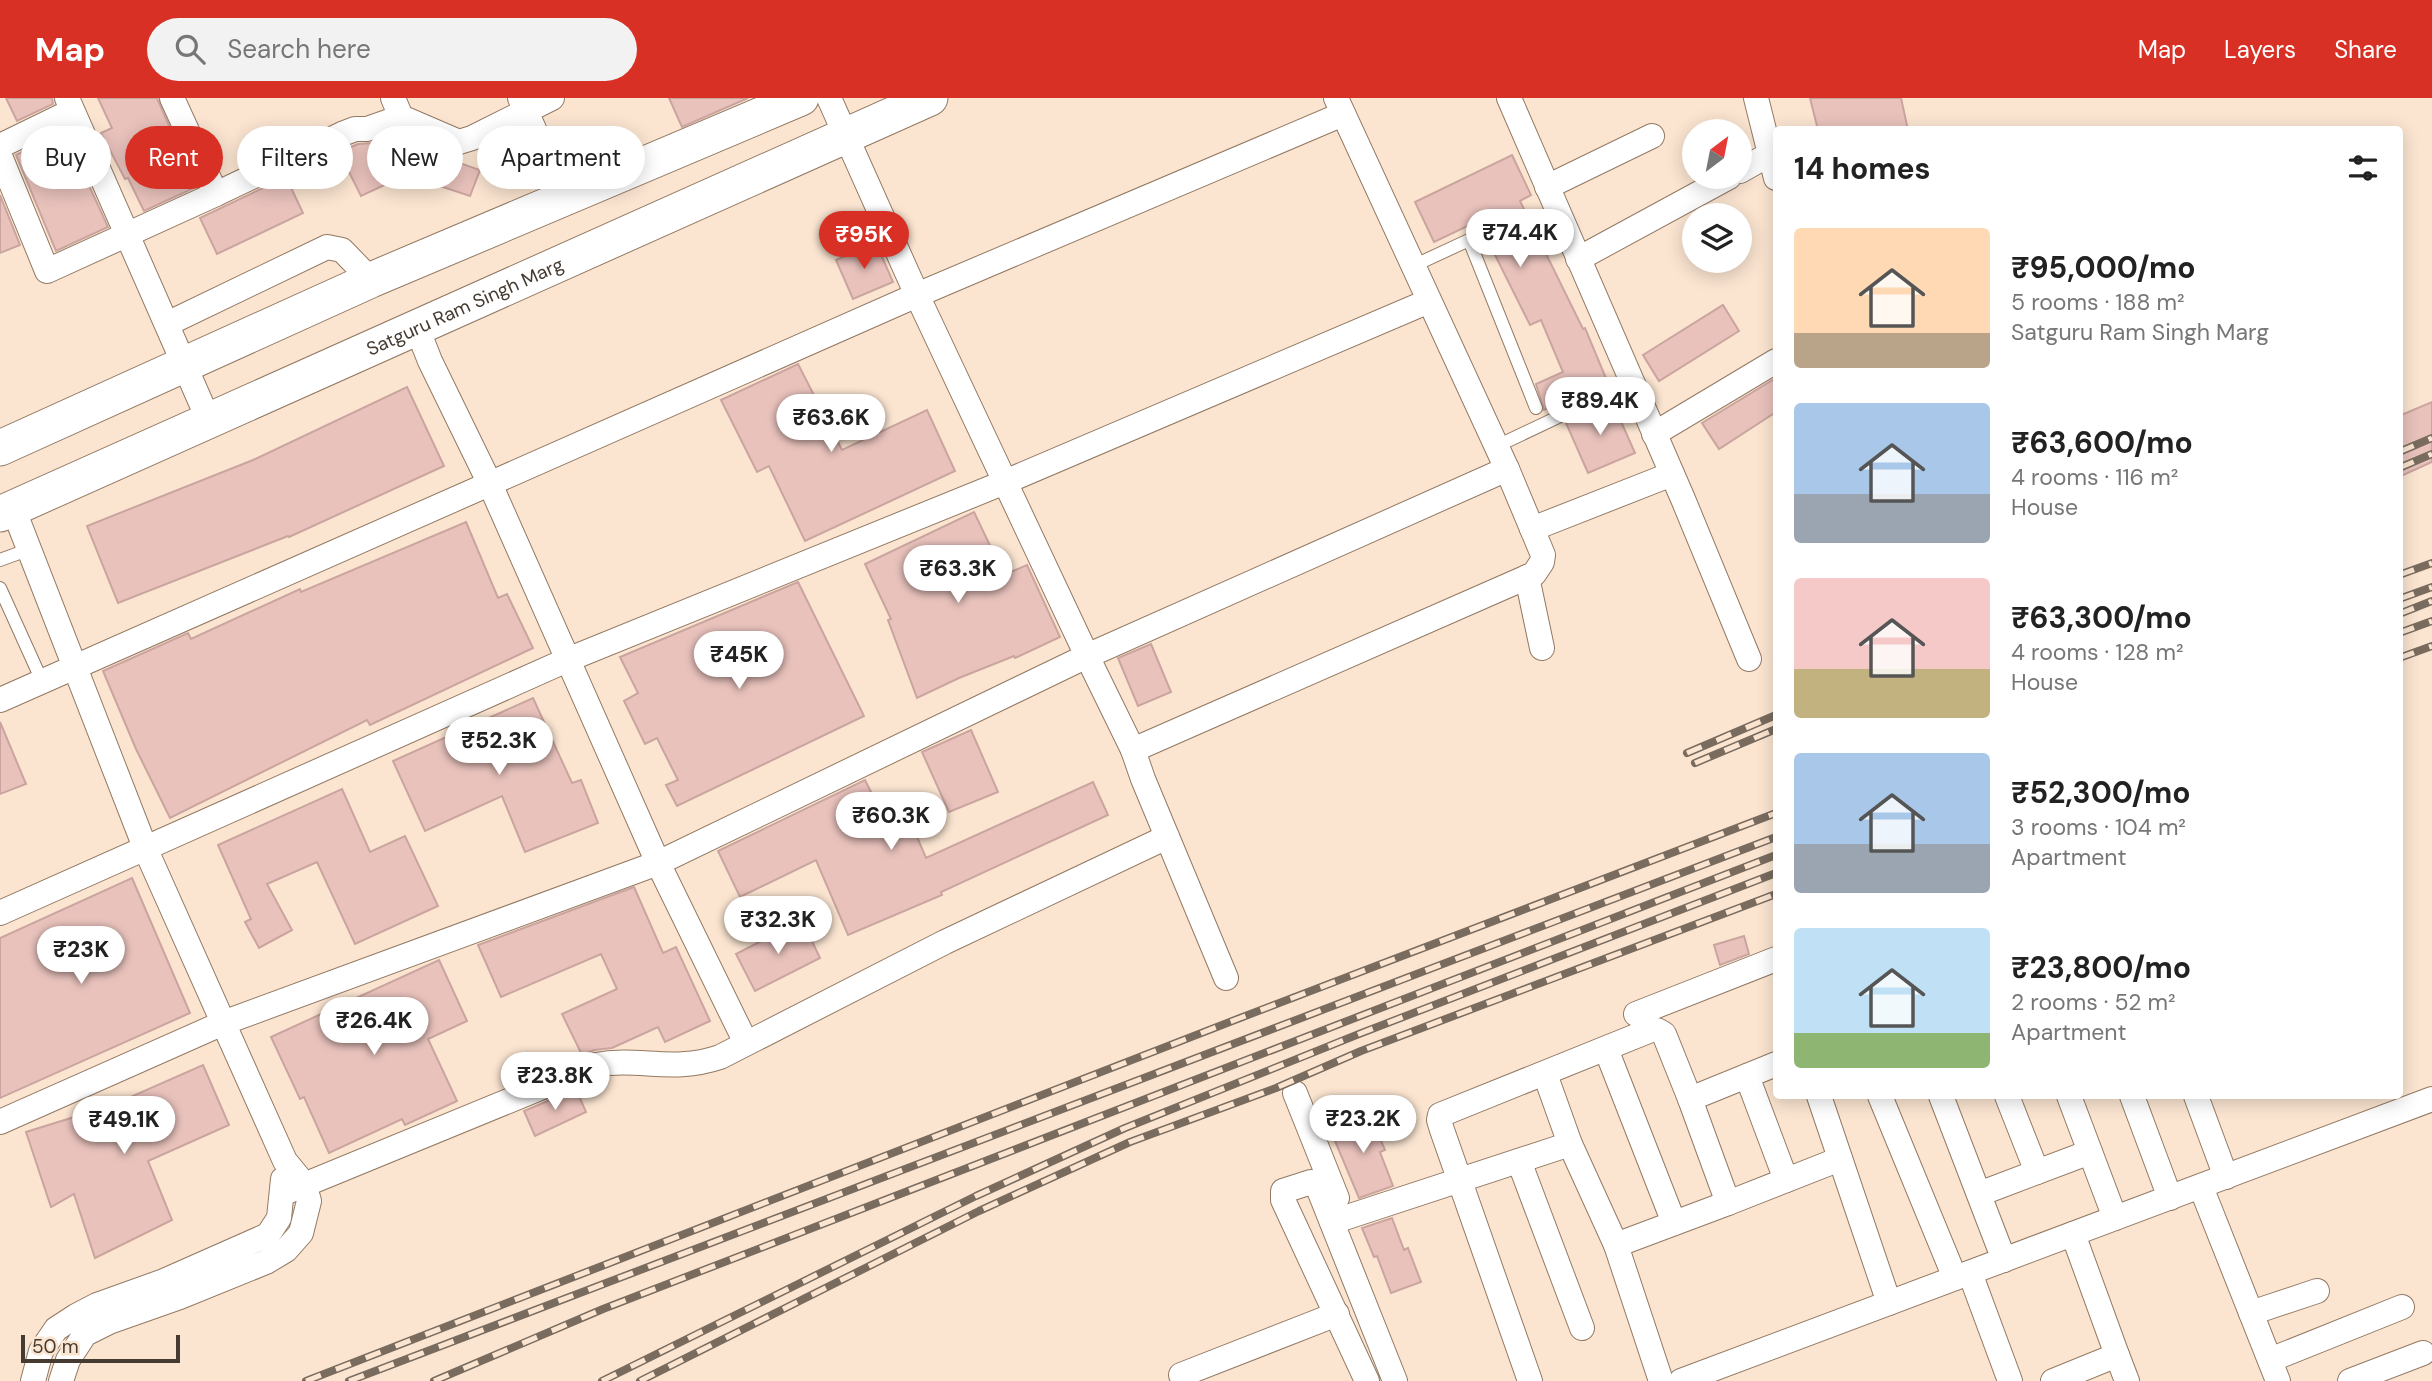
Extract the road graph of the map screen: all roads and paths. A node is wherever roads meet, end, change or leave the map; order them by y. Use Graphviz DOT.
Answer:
graph roads {
  1 [pos="172,98"];
  2 [pos="552,98"];
  3 [pos="801,98"];
  4 [pos="829,98"];
  5 [pos="930,98"];
  6 [pos="1509,98"];
  7 [pos="1756,98"];
  8 [pos="70,104"];
  9 [pos="523,104"];
  10 [pos="1339,106"];
  11 [pos="397,107"];
  12 [pos="847,136"];
  13 [pos="1652,136"];
  14 [pos="0,146"];
  15 [pos="1770,154"];
  16 [pos="0,156"];
  17 [pos="1752,164"];
  18 [pos="1773,166"];
  19 [pos="1548,187"];
  20 [pos="1707,189"];
  21 [pos="216,194"];
  22 [pos="565,198"];
  23 [pos="125,234"];
  24 [pos="1578,259"];
  25 [pos="1413,266"];
  26 [pos="371,280"];
  27 [pos="917,295"];
  28 [pos="1429,300"];
  29 [pos="167,324"];
  30 [pos="417,328"];
  31 [pos="183,363"];
  32 [pos="1773,363"];
  33 [pos="1614,391"];
  34 [pos="1536,408"];
  35 [pos="209,421"];
  36 [pos="1654,434"];
  37 [pos="1497,446"];
  38 [pos="0,448"];
  39 [pos="1507,469"];
  40 [pos="1672,474"];
  41 [pos="1005,482"];
  42 [pos="490,484"];
  43 [pos="6,511"];
  44 [pos="1532,529"];
  45 [pos="30,549"];
  46 [pos="0,561"];
  47 [pos="1527,576"];
  48 [pos="0,588"];
  49 [pos="1542,648"];
  50 [pos="1087,656"];
  51 [pos="1749,659"];
  52 [pos="566,660"];
  53 [pos="75,667"];
  54 [pos="42,681"];
  55 [pos="0,700"];
  56 [pos="1133,750"];
  57 [pos="1167,838"];
  58 [pos="146,850"];
  59 [pos="658,863"];
  60 [pos="0,913"];
  61 [pos="1773,960"];
  62 [pos="1226,978"];
  63 [pos="1636,1014"];
  64 [pos="223,1023"];
  65 [pos="746,1044"];
  66 [pos="1606,1049"];
  67 [pos="1773,1065"];
  68 [pos="1545,1074"];
  69 [pos="1747,1076"];
  70 [pos="1295,1093"];
  71 [pos="1690,1099"];
  72 [pos="1820,1099"];
  73 [pos="1881,1099"];
  74 [pos="1942,1099"];
  75 [pos="2008,1099"];
  76 [pos="2070,1099"];
  77 [pos="2133,1099"];
  78 [pos="2197,1099"];
  79 [pos="2432,1099"];
  80 [pos="0,1122"];
  81 [pos="1570,1144"];
  82 [pos="2090,1152"];
  83 [pos="1840,1159"];
  84 [pos="1519,1161"];
  85 [pos="2037,1172"];
  86 [pos="2226,1177"];
  87 [pos="1786,1180"];
  88 [pos="1460,1181"];
  89 [pos="2201,1187"];
  90 [pos="293,1189"];
  91 [pos="1979,1194"];
  92 [pos="2170,1198"];
  93 [pos="1728,1203"];
  94 [pos="2115,1219"];
  95 [pos="1338,1220"];
  96 [pos="1674,1223"];
  97 [pos="2073,1234"];
  98 [pos="1616,1245"];
  99 [pos="2004,1260"];
  100 [pos="1962,1276"];
  101 [pos="2317,1291"];
  102 [pos="1889,1303"];
  103 [pos="2402,1307"];
  104 [pos="2251,1313"];
  105 [pos="1337,1314"];
  106 [pos="1583,1328"];
  107 [pos="2423,1353"];
  108 [pos="2117,1354"];
  109 [pos="2274,1371"];
  110 [pos="1181,1375"];
  111 [pos="33,1381"];
  112 [pos="61,1381"];
  113 [pos="1367,1381"];
  114 [pos="1395,1381"];
  115 [pos="1530,1381"];
  116 [pos="1661,1381"];
  117 [pos="1681,1381"];
  118 [pos="2010,1381"];
  119 [pos="2053,1381"];
  120 [pos="2127,1381"];
  121 [pos="2350,1381"];
  1 -- 21 [label="street"];
  2 -- 9 [label="street"];
  3 -- 22 [label="main road"];
  4 -- 12 [label="street"];
  5 -- 12 [label="main road, Satguru Ram Singh Marg"];
  6 -- 19 [label="street"];
  7 -- 15 [label="street"];
  8 -- 14 [label="street"];
  8 -- 23 [label="street"];
  9 -- 11 [label="street"];
  9 -- 22 [label="street"];
  10 -- 25 [label="street"];
  10 -- 27 [label="street"];
  11 -- 21 [label="street"];
  12 -- 27 [label="street"];
  12 -- 30 [label="main road, Satguru Ram Singh Marg"];
  13 -- 19 [label="street"];
  15 -- 17 [label="street"];
  15 -- 18 [label="street"];
  16 -- 23 [label="street"];
  19 -- 24 [label="street"];
  20 -- 24 [label="street"];
  21 -- 23 [label="street"];
  22 -- 26 [label="main road"];
  23 -- 29 [label="street"];
  24 -- 36 [label="street"];
  25 -- 28 [label="street"];
  25 -- 34 [label="lane"];
  26 -- 29 [label="street"];
  26 -- 31 [label="main road"];
  27 -- 41 [label="street"];
  27 -- 42 [label="street"];
  28 -- 37 [label="street"];
  28 -- 41 [label="street"];
  29 -- 31 [label="street"];
  30 -- 35 [label="main road, Satguru Ram Singh Marg"];
  30 -- 42 [label="street"];
  31 -- 35 [label="street"];
  31 -- 38 [label="main road"];
  32 -- 36 [label="street"];
  33 -- 37 [label="lane"];
  35 -- 43 [label="main road, Satguru Ram Singh Marg"];
  36 -- 40 [label="street"];
  37 -- 39 [label="street"];
  39 -- 44 [label="street"];
  39 -- 50 [label="street"];
  40 -- 44 [label="street"];
  40 -- 51 [label="street"];
  41 -- 50 [label="street"];
  41 -- 52 [label="street"];
  42 -- 52 [label="street"];
  42 -- 53 [label="street"];
  43 -- 45 [label="street"];
  44 -- 47 [label="street"];
  45 -- 46 [label="lane"];
  45 -- 53 [label="street"];
  47 -- 49 [label="street"];
  47 -- 56 [label="street"];
  48 -- 54 [label="lane"];
  50 -- 56 [label="street"];
  50 -- 59 [label="street"];
  52 -- 58 [label="street"];
  52 -- 59 [label="street"];
  53 -- 54 [label="street"];
  53 -- 58 [label="street"];
  54 -- 55 [label="street"];
  56 -- 57 [label="street"];
  57 -- 62 [label="street"];
  57 -- 65 [label="street"];
  58 -- 60 [label="street"];
  58 -- 64 [label="street"];
  59 -- 64 [label="street"];
  59 -- 65 [label="street"];
  61 -- 63 [label="street"];
  64 -- 80 [label="street"];
  64 -- 90 [label="street"];
  65 -- 90 [label="street"];
  66 -- 68 [label="street"];
  66 -- 71 [label="street"];
  66 -- 96 [label="street"];
  67 -- 69 [label="street"];
  68 -- 81 [label="street"];
  68 -- 88 [label="street"];
  69 -- 71 [label="street"];
  69 -- 87 [label="street"];
  70 -- 95 [label="street"];
  71 -- 93 [label="street"];
  72 -- 83 [label="street"];
  73 -- 100 [label="street"];
  74 -- 91 [label="street"];
  75 -- 85 [label="street"];
  76 -- 82 [label="street"];
  77 -- 92 [label="street"];
  78 -- 86 [label="street"];
  79 -- 86 [label="street"];
  81 -- 84 [label="street"];
  81 -- 98 [label="street"];
  82 -- 85 [label="street"];
  82 -- 94 [label="street"];
  83 -- 87 [label="street"];
  83 -- 102 [label="street"];
  84 -- 88 [label="street"];
  84 -- 106 [label="street"];
  85 -- 91 [label="street"];
  86 -- 89 [label="street"];
  87 -- 93 [label="street"];
  88 -- 95 [label="street"];
  88 -- 115 [label="street"];
  89 -- 92 [label="street"];
  89 -- 104 [label="street"];
  90 -- 111 [label="street"];
  90 -- 112 [label="street"];
  91 -- 99 [label="street"];
  92 -- 94 [label="street"];
  93 -- 96 [label="street"];
  94 -- 97 [label="street"];
  95 -- 105 [label="street"];
  95 -- 114 [label="street"];
  96 -- 98 [label="street"];
  97 -- 99 [label="street"];
  97 -- 108 [label="street"];
  98 -- 116 [label="street"];
  99 -- 100 [label="street"];
  100 -- 102 [label="street"];
  100 -- 118 [label="street"];
  101 -- 104 [label="street"];
  102 -- 117 [label="street"];
  103 -- 109 [label="street"];
  104 -- 109 [label="street"];
  105 -- 110 [label="street"];
  105 -- 113 [label="street"];
  107 -- 121 [label="street"];
  108 -- 119 [label="street"];
  108 -- 120 [label="street"];
}
